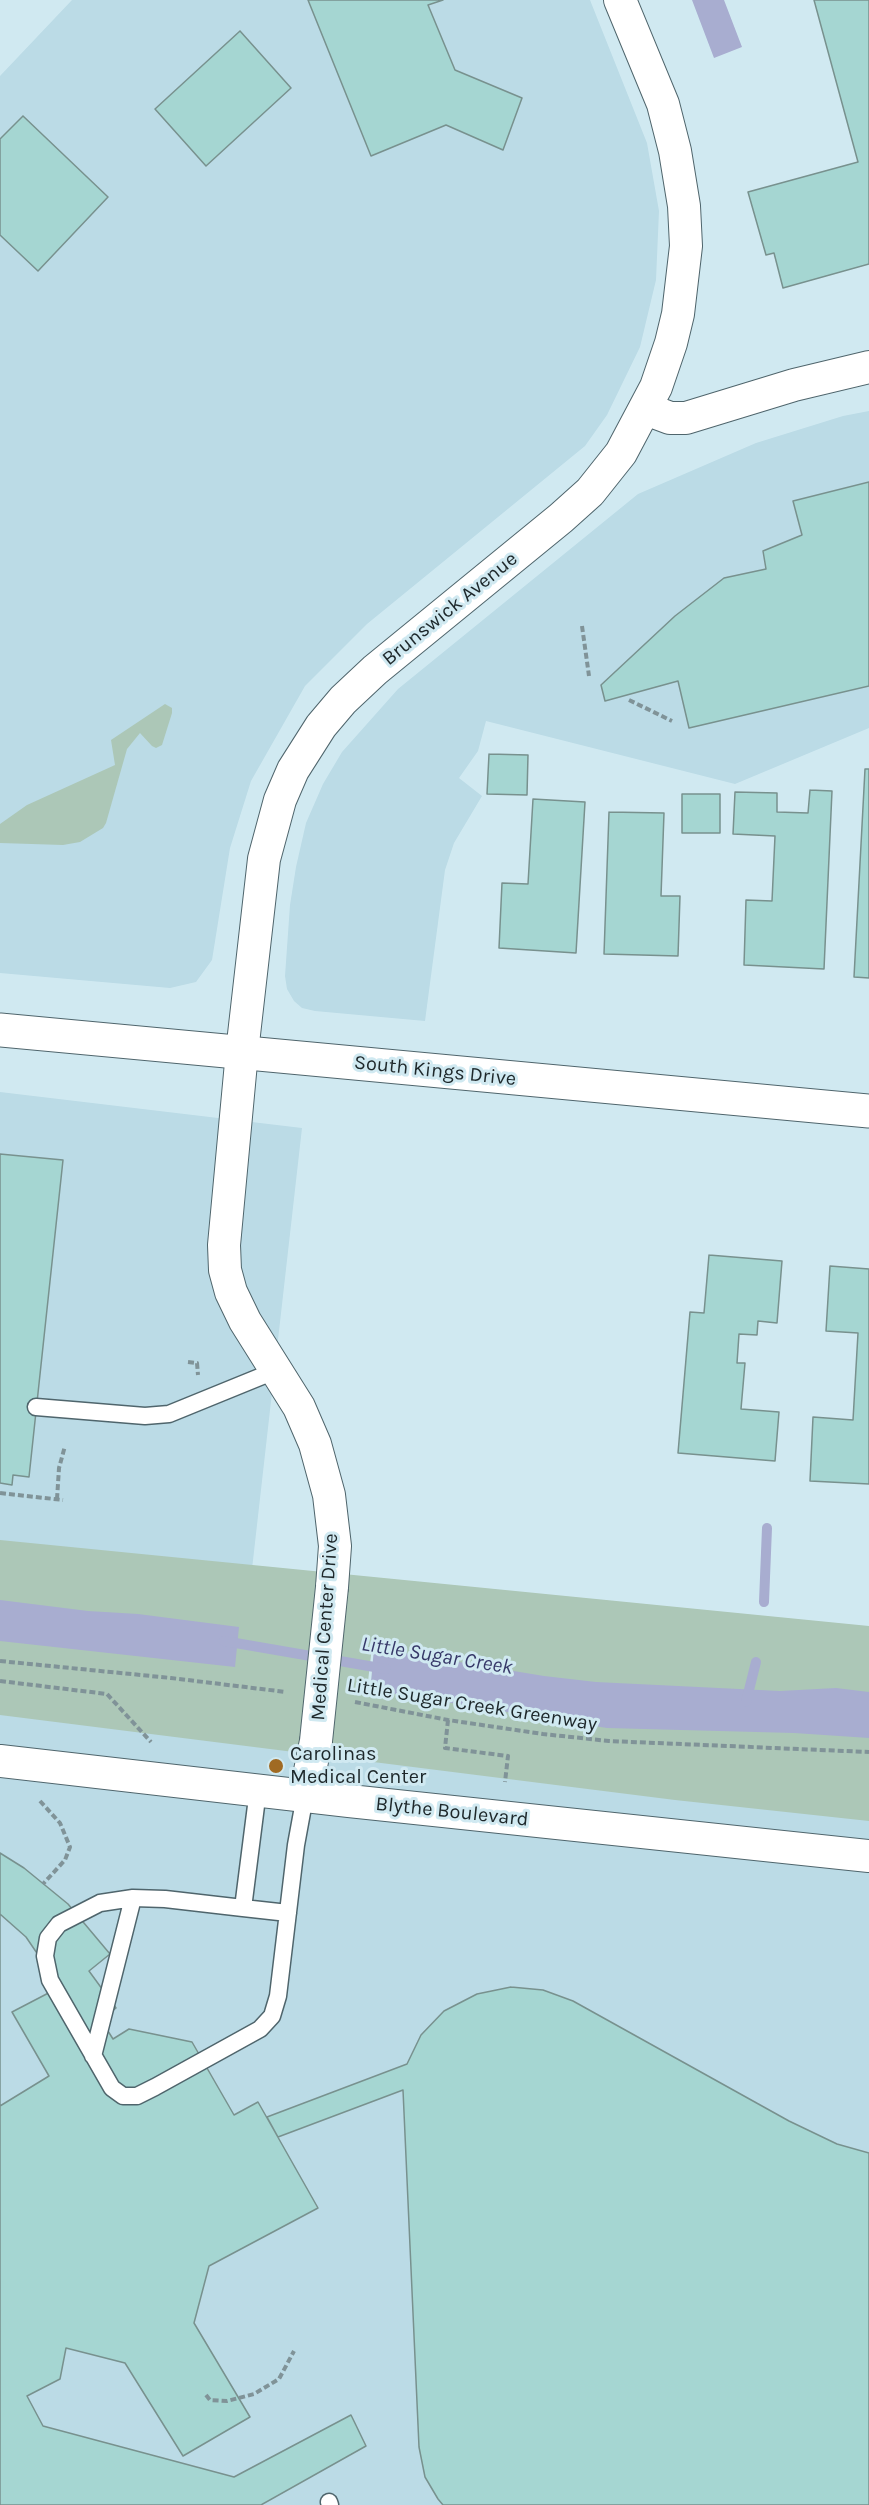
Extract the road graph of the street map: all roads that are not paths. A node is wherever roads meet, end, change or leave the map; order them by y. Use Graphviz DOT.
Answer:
graph roads {
  1 [pos="620,0"];
  2 [pos="869,367"];
  3 [pos="646,409"];
  4 [pos="0,1030"];
  5 [pos="242,1052"];
  6 [pos="869,1111"];
  7 [pos="277,1370"];
  8 [pos="36,1407"];
  9 [pos="0,1761"];
  10 [pos="258,1790"];
  11 [pos="305,1796"];
  12 [pos="869,1856"];
  13 [pos="132,1898"];
  14 [pos="243,1908"];
  15 [pos="288,1913"];
  16 [pos="93,2056"];
  1 -- 3 [label="street, Brunswick Avenue"];
  2 -- 3 [label="street"];
  3 -- 5 [label="street, Brunswick Avenue"];
  4 -- 5 [label="street, South Kings Drive"];
  5 -- 6 [label="street, South Kings Drive"];
  5 -- 7 [label="street, Medical Center Drive"];
  7 -- 8 [label="lane"];
  7 -- 11 [label="street, Medical Center Drive, bridge"];
  9 -- 10 [label="street, Blythe Boulevard"];
  10 -- 11 [label="street, Blythe Boulevard"];
  10 -- 14 [label="lane"];
  11 -- 12 [label="street, Blythe Boulevard"];
  11 -- 15 [label="lane"];
  13 -- 14 [label="lane"];
  13 -- 16 [label="lane"];
  13 -- 16 [label="lane"];
  14 -- 15 [label="lane"];
  15 -- 16 [label="lane"];
}
